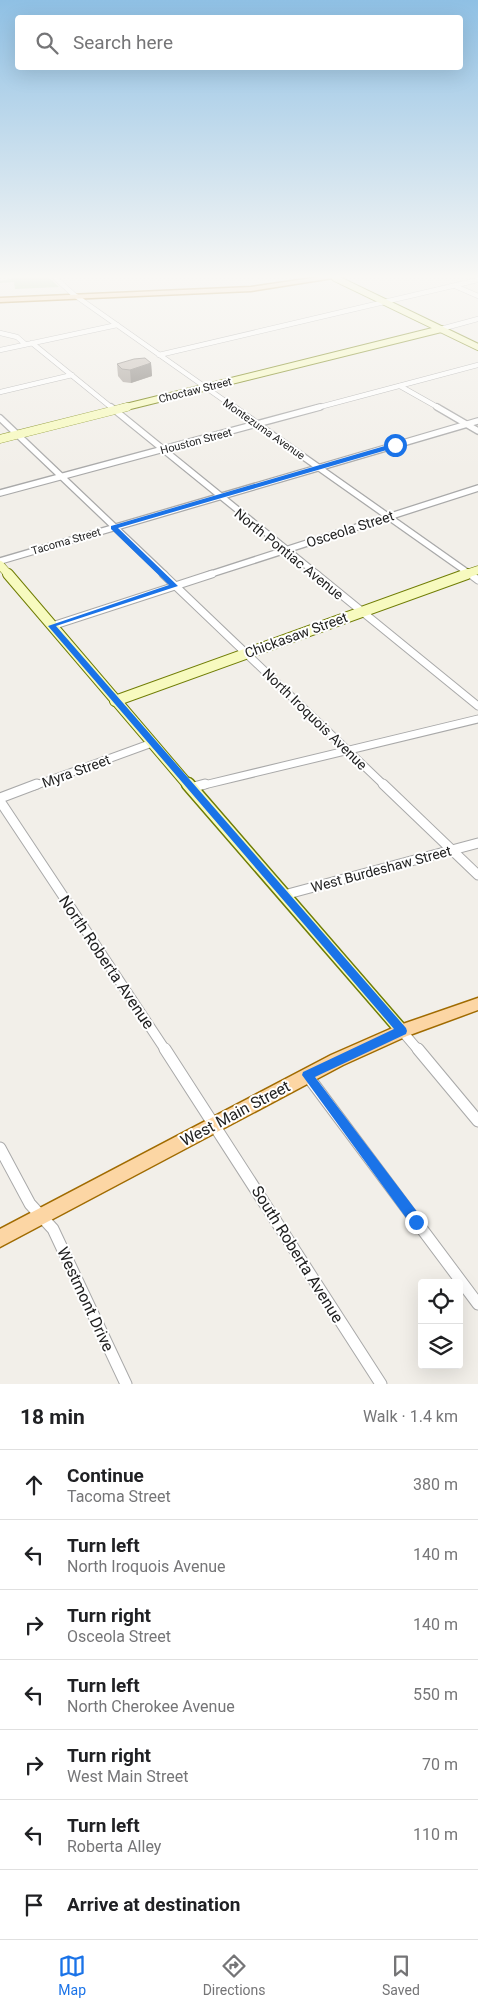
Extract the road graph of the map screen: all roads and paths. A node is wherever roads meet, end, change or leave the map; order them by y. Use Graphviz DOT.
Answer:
graph roads {
  1 [pos="22,340"];
  2 [pos="46,340"];
  3 [pos="137,340"];
  4 [pos="227,340"];
  5 [pos="399,340"];
  6 [pos="463,340"];
  7 [pos="29,343"];
  8 [pos="478,347"];
  9 [pos="0,350"];
  10 [pos="159,355"];
  11 [pos="478,365"];
  12 [pos="72,376"];
  13 [pos="400,386"];
  14 [pos="205,388"];
  15 [pos="0,392"];
  16 [pos="114,410"];
  17 [pos="0,418"];
  18 [pos="478,421"];
  19 [pos="257,424"];
  20 [pos="466,424"];
  21 [pos="478,431"];
  22 [pos="17,434"];
  23 [pos="0,439"];
  24 [pos="162,450"];
  25 [pos="318,468"];
  26 [pos="61,477"];
  27 [pos="478,488"];
  28 [pos="0,493"];
  29 [pos="219,497"];
  30 [pos="388,517"];
  31 [pos="114,528"];
  32 [pos="285,550"];
  33 [pos="0,560"];
  34 [pos="0,565"];
  35 [pos="473,572"];
  36 [pos="478,580"];
  37 [pos="174,586"];
  38 [pos="361,612"];
  39 [pos="52,626"];
  40 [pos="246,654"];
  41 [pos="115,701"];
  42 [pos="478,706"];
  43 [pos="478,719"];
  44 [pos="152,743"];
  45 [pos="347,750"];
  46 [pos="190,788"];
  47 [pos="0,799"];
  48 [pos="478,843"];
  49 [pos="451,850"];
  50 [pos="478,875"];
  51 [pos="284,895"];
  52 [pos="478,1004"];
  53 [pos="402,1031"];
  54 [pos="307,1075"];
  55 [pos="478,1121"];
  56 [pos="215,1124"];
  57 [pos="0,1148"];
  58 [pos="41,1216"];
  59 [pos="0,1238"];
  60 [pos="478,1304"];
  61 [pos="126,1384"];
  62 [pos="381,1384"];
  1 -- 7 [label="street, North Pontiac Avenue"];
  2 -- 7 [label="street"];
  3 -- 10 [label="street, Montezuma Avenue"];
  4 -- 10 [label="street"];
  5 -- 14 [label="street, Choctaw Street"];
  6 -- 8 [label="street"];
  7 -- 9 [label="street"];
  7 -- 12 [label="street, North Pontiac Avenue"];
  10 -- 14 [label="street, Montezuma Avenue"];
  11 -- 13 [label="street, Houston Street"];
  12 -- 15 [label="street"];
  12 -- 16 [label="street, North Pontiac Avenue"];
  13 -- 19 [label="street, Houston Street"];
  13 -- 20 [label="street"];
  14 -- 16 [label="street, Choctaw Street"];
  14 -- 19 [label="street, Montezuma Avenue"];
  16 -- 22 [label="street, Choctaw Street"];
  16 -- 24 [label="street, North Pontiac Avenue"];
  17 -- 22 [label="street, North Iroquois Avenue"];
  18 -- 20 [label="street, Tacoma Street"];
  19 -- 24 [label="street, Houston Street"];
  19 -- 25 [label="street, Montezuma Avenue"];
  20 -- 21 [label="street"];
  20 -- 25 [label="street, Tacoma Street"];
  22 -- 23 [label="street, Choctaw Street"];
  22 -- 26 [label="street, North Iroquois Avenue"];
  24 -- 26 [label="street, Houston Street"];
  24 -- 29 [label="street, North Pontiac Avenue"];
  25 -- 29 [label="street, Tacoma Street"];
  25 -- 30 [label="street, Montezuma Avenue"];
  26 -- 28 [label="street, Houston Street"];
  26 -- 31 [label="street, North Iroquois Avenue"];
  27 -- 30 [label="street, Osceola Street"];
  29 -- 31 [label="street, Tacoma Street"];
  29 -- 32 [label="street, North Pontiac Avenue"];
  30 -- 32 [label="street, Osceola Street"];
  30 -- 35 [label="street, Montezuma Avenue"];
  31 -- 33 [label="street, Tacoma Street"];
  31 -- 37 [label="street, North Iroquois Avenue"];
  32 -- 37 [label="street, Osceola Street"];
  32 -- 38 [label="street, North Pontiac Avenue"];
  34 -- 39 [label="street"];
  35 -- 36 [label="street, Montezuma Avenue"];
  35 -- 38 [label="street, Chickasaw Street"];
  37 -- 39 [label="street, Osceola Street"];
  37 -- 40 [label="street, North Iroquois Avenue"];
  38 -- 40 [label="street, Chickasaw Street"];
  38 -- 42 [label="street, North Pontiac Avenue"];
  39 -- 41 [label="street"];
  40 -- 41 [label="street, Chickasaw Street"];
  40 -- 45 [label="street, North Iroquois Avenue"];
  41 -- 44 [label="street"];
  43 -- 45 [label="street"];
  44 -- 46 [label="street"];
  44 -- 47 [label="street, Myra Street"];
  45 -- 46 [label="street"];
  45 -- 49 [label="street, North Iroquois Avenue"];
  46 -- 51 [label="street"];
  47 -- 56 [label="street, North Roberta Avenue"];
  48 -- 49 [label="street, West Burdeshaw Street"];
  49 -- 50 [label="street, North Iroquois Avenue"];
  49 -- 51 [label="street, West Burdeshaw Street"];
  51 -- 53 [label="street"];
  52 -- 53 [label="main road, West Main Street"];
  53 -- 54 [label="main road, West Main Street"];
  53 -- 55 [label="street"];
  54 -- 56 [label="main road, West Main Street"];
  54 -- 60 [label="street"];
  56 -- 58 [label="main road, West Main Street"];
  56 -- 62 [label="street, South Roberta Avenue"];
  57 -- 58 [label="street, Westmont Drive"];
  58 -- 59 [label="main road, West Main Street"];
  58 -- 61 [label="street, Westmont Drive"];
}
